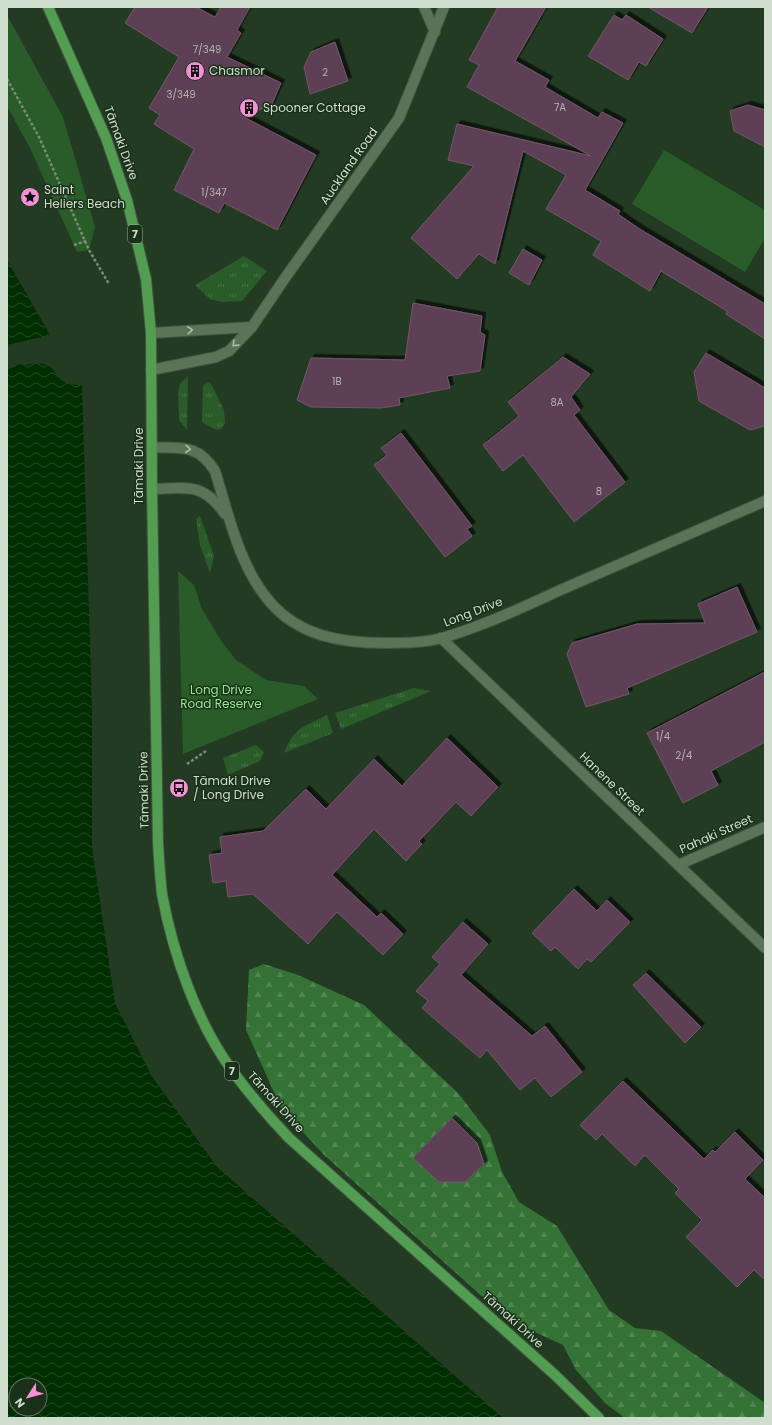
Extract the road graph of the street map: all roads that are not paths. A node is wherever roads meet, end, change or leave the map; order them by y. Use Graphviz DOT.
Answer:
graph roads {
  1 [pos="48,7"];
  2 [pos="424,7"];
  3 [pos="444,7"];
  4 [pos="435,32"];
  5 [pos="252,328"];
  6 [pos="151,333"];
  7 [pos="151,370"];
  8 [pos="152,447"];
  9 [pos="152,489"];
  10 [pos="765,501"];
  11 [pos="231,522"];
  12 [pos="441,638"];
  13 [pos="765,827"];
  14 [pos="678,865"];
  15 [pos="765,948"];
  16 [pos="599,1418"];
  1 -- 6 [label="main road, Tāmaki Drive / 7"];
  2 -- 4 [label="street"];
  3 -- 4 [label="street, Auckland Road"];
  4 -- 5 [label="street, Auckland Road"];
  6 -- 5 [label="street, one-way"];
  5 -- 7 [label="street, Auckland Road, one-way"];
  6 -- 7 [label="main road, Tāmaki Drive / 7"];
  7 -- 8 [label="main road, Tāmaki Drive / 7"];
  8 -- 9 [label="main road, Tāmaki Drive / 7"];
  8 -- 11 [label="street, Long Drive, one-way"];
  9 -- 11 [label="street, Long Drive"];
  9 -- 16 [label="main road, Tāmaki Drive / 7"];
  10 -- 12 [label="street, Long Drive"];
  11 -- 12 [label="street, Long Drive"];
  12 -- 14 [label="street, Hanene Street"];
  13 -- 14 [label="street, Pahaki Street"];
  14 -- 15 [label="street, Hanene Street"];
}
